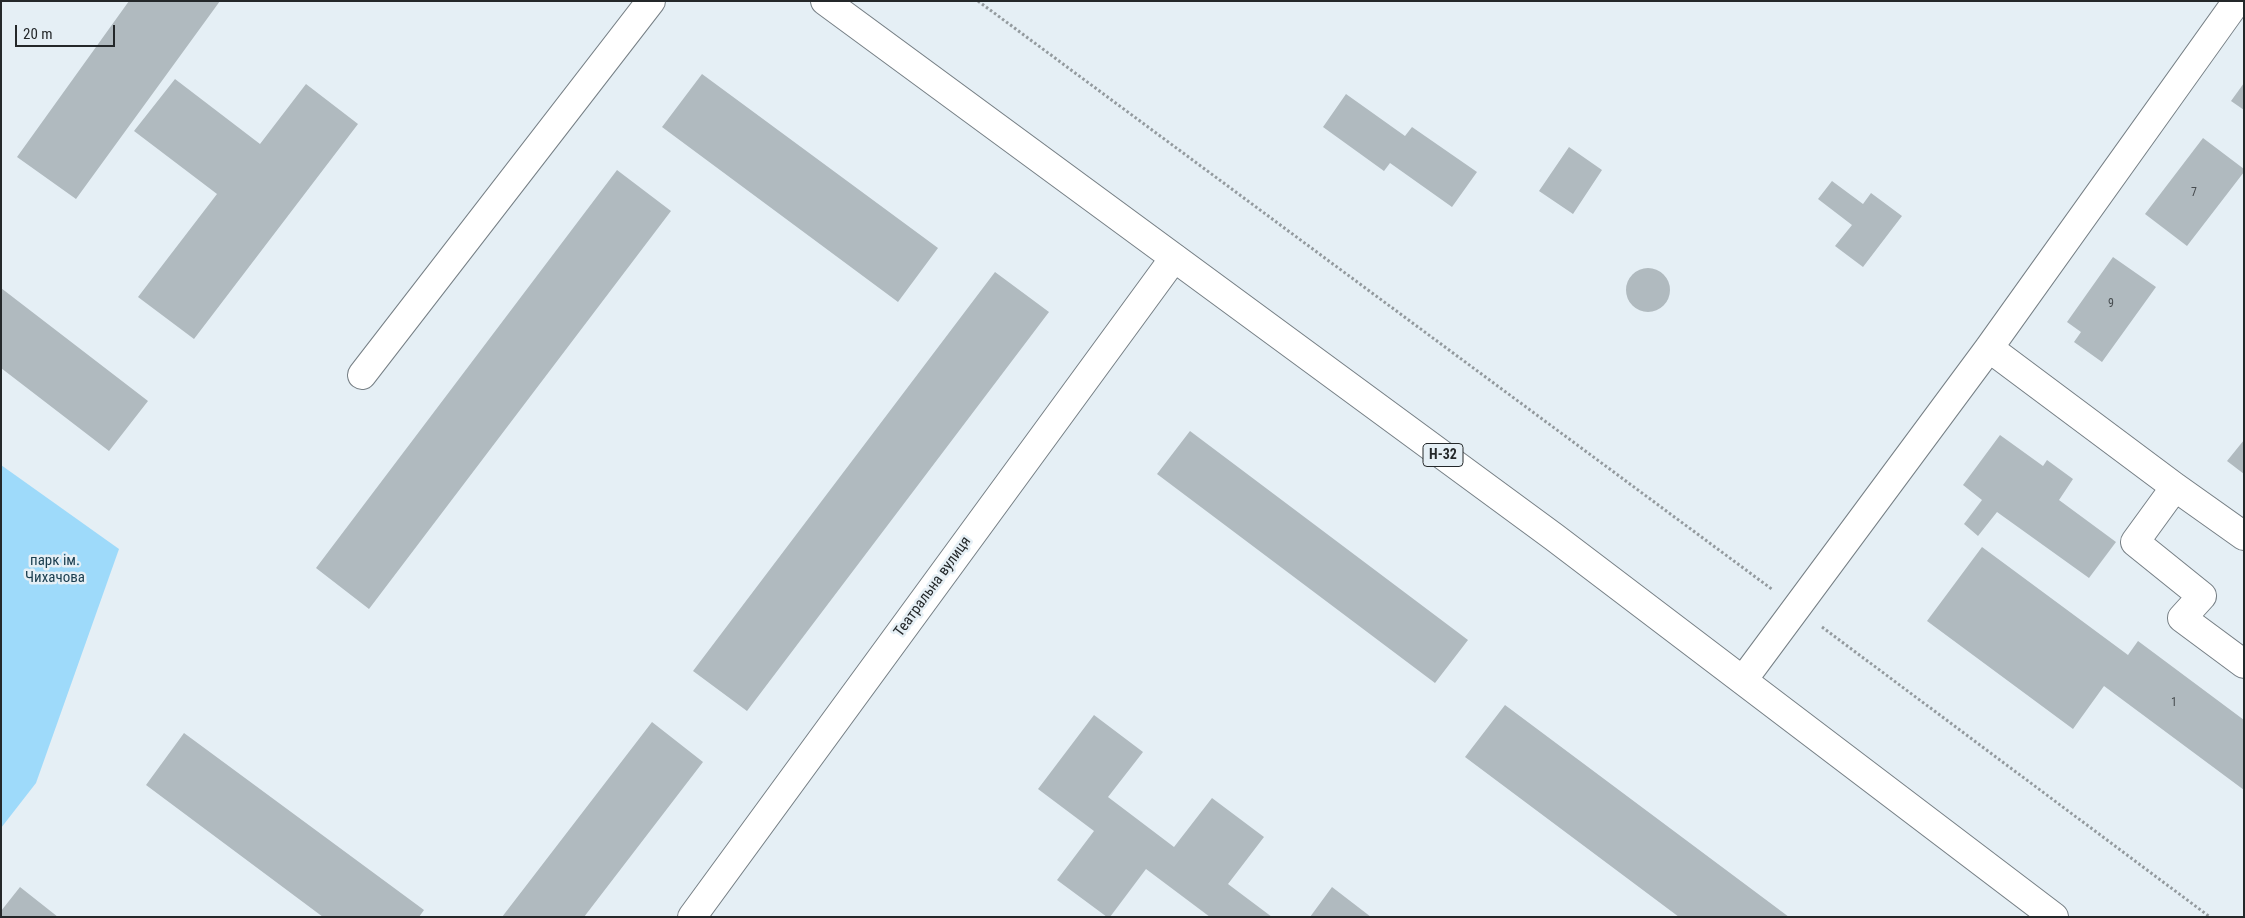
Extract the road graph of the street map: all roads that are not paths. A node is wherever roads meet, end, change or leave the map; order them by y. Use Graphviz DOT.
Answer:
graph roads {
  1 [pos="651,1"];
  2 [pos="825,1"];
  3 [pos="2237,1"];
  4 [pos="1174,258"];
  5 [pos="1988,348"];
  6 [pos="362,375"];
  7 [pos="2175,487"];
  8 [pos="2244,536"];
  9 [pos="2244,664"];
  10 [pos="1744,680"];
  11 [pos="692,917"];
  12 [pos="2054,917"];
  1 -- 6 [label="street"];
  2 -- 4 [label="street, Н-32"];
  3 -- 5 [label="street"];
  4 -- 10 [label="street, Н-32"];
  4 -- 11 [label="street, Театральна вулиця"];
  5 -- 7 [label="street"];
  5 -- 10 [label="street"];
  7 -- 8 [label="street"];
  7 -- 9 [label="street"];
  10 -- 12 [label="street, Н-32"];
}
